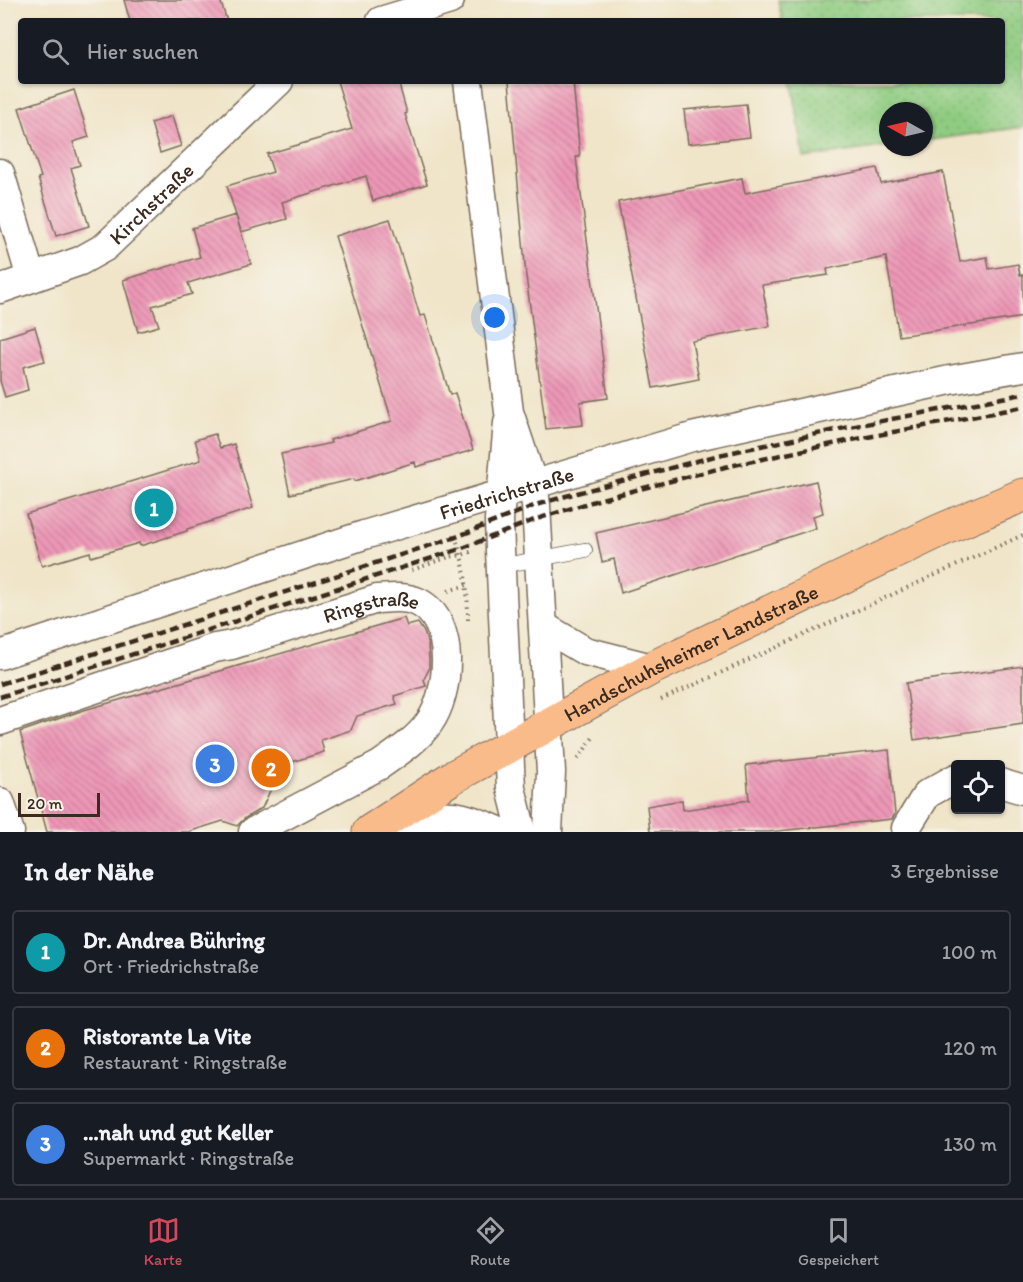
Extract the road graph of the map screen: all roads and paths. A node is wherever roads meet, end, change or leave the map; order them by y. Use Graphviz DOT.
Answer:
graph roads {
  1 [pos="450,0"];
  2 [pos="458,0"];
  3 [pos="391,18"];
  4 [pos="461,18"];
  5 [pos="276,84"];
  6 [pos="468,84"];
  7 [pos="0,173"];
  8 [pos="31,278"];
  9 [pos="0,289"];
  10 [pos="1023,367"];
  11 [pos="509,412"];
  12 [pos="533,484"];
  13 [pos="501,494"];
  14 [pos="1023,495"];
  15 [pos="453,531"];
  16 [pos="1023,535"];
  17 [pos="585,550"];
  18 [pos="462,555"];
  19 [pos="539,560"];
  20 [pos="501,566"];
  21 [pos="410,571"];
  22 [pos="452,590"];
  23 [pos="543,626"];
  24 [pos="0,655"];
  25 [pos="652,668"];
  26 [pos="658,702"];
  27 [pos="0,721"];
  28 [pos="549,724"];
  29 [pos="594,736"];
  30 [pos="509,746"];
  31 [pos="551,772"];
  32 [pos="951,781"];
  33 [pos="1005,785"];
  34 [pos="1023,790"];
  35 [pos="0,802"];
  36 [pos="10,832"];
  37 [pos="253,832"];
  38 [pos="369,832"];
  39 [pos="397,832"];
  40 [pos="501,832"];
  41 [pos="522,832"];
  42 [pos="548,832"];
  43 [pos="907,832"];
  1 -- 3 [label="street"];
  2 -- 4 [label="street"];
  5 -- 8 [label="street, Kirchstraße"];
  6 -- 11 [label="street"];
  7 -- 8 [label="street"];
  8 -- 9 [label="street, Kirchstraße"];
  10 -- 12 [label="street, Friedrichstraße"];
  11 -- 12 [label="street"];
  11 -- 13 [label="street"];
  12 -- 13 [label="street, Friedrichstraße"];
  12 -- 19 [label="street"];
  13 -- 20 [label="street"];
  13 -- 24 [label="street, Friedrichstraße"];
  14 -- 25 [label="main road, Handschuhsheimer Landstraße"];
  15 -- 18 [label="path"];
  16 -- 26 [label="path"];
  17 -- 19 [label="lane"];
  18 -- 21 [label="path"];
  18 -- 22 [label="path"];
  19 -- 20 [label="lane"];
  19 -- 23 [label="street"];
  20 -- 30 [label="street"];
  23 -- 25 [label="street"];
  23 -- 28 [label="street"];
  25 -- 28 [label="main road, Handschuhsheimer Landstraße"];
  27 -- 37 [label="street, Ringstraße"];
  28 -- 30 [label="main road, Handschuhsheimer Landstraße"];
  28 -- 31 [label="street"];
  29 -- 31 [label="path"];
  30 -- 38 [label="main road, Handschuhsheimer Landstraße"];
  30 -- 41 [label="street"];
  31 -- 42 [label="street"];
  32 -- 43 [label="street"];
  33 -- 34 [label="street"];
  35 -- 36 [label="street"];
  39 -- 40 [label="street"];
}
